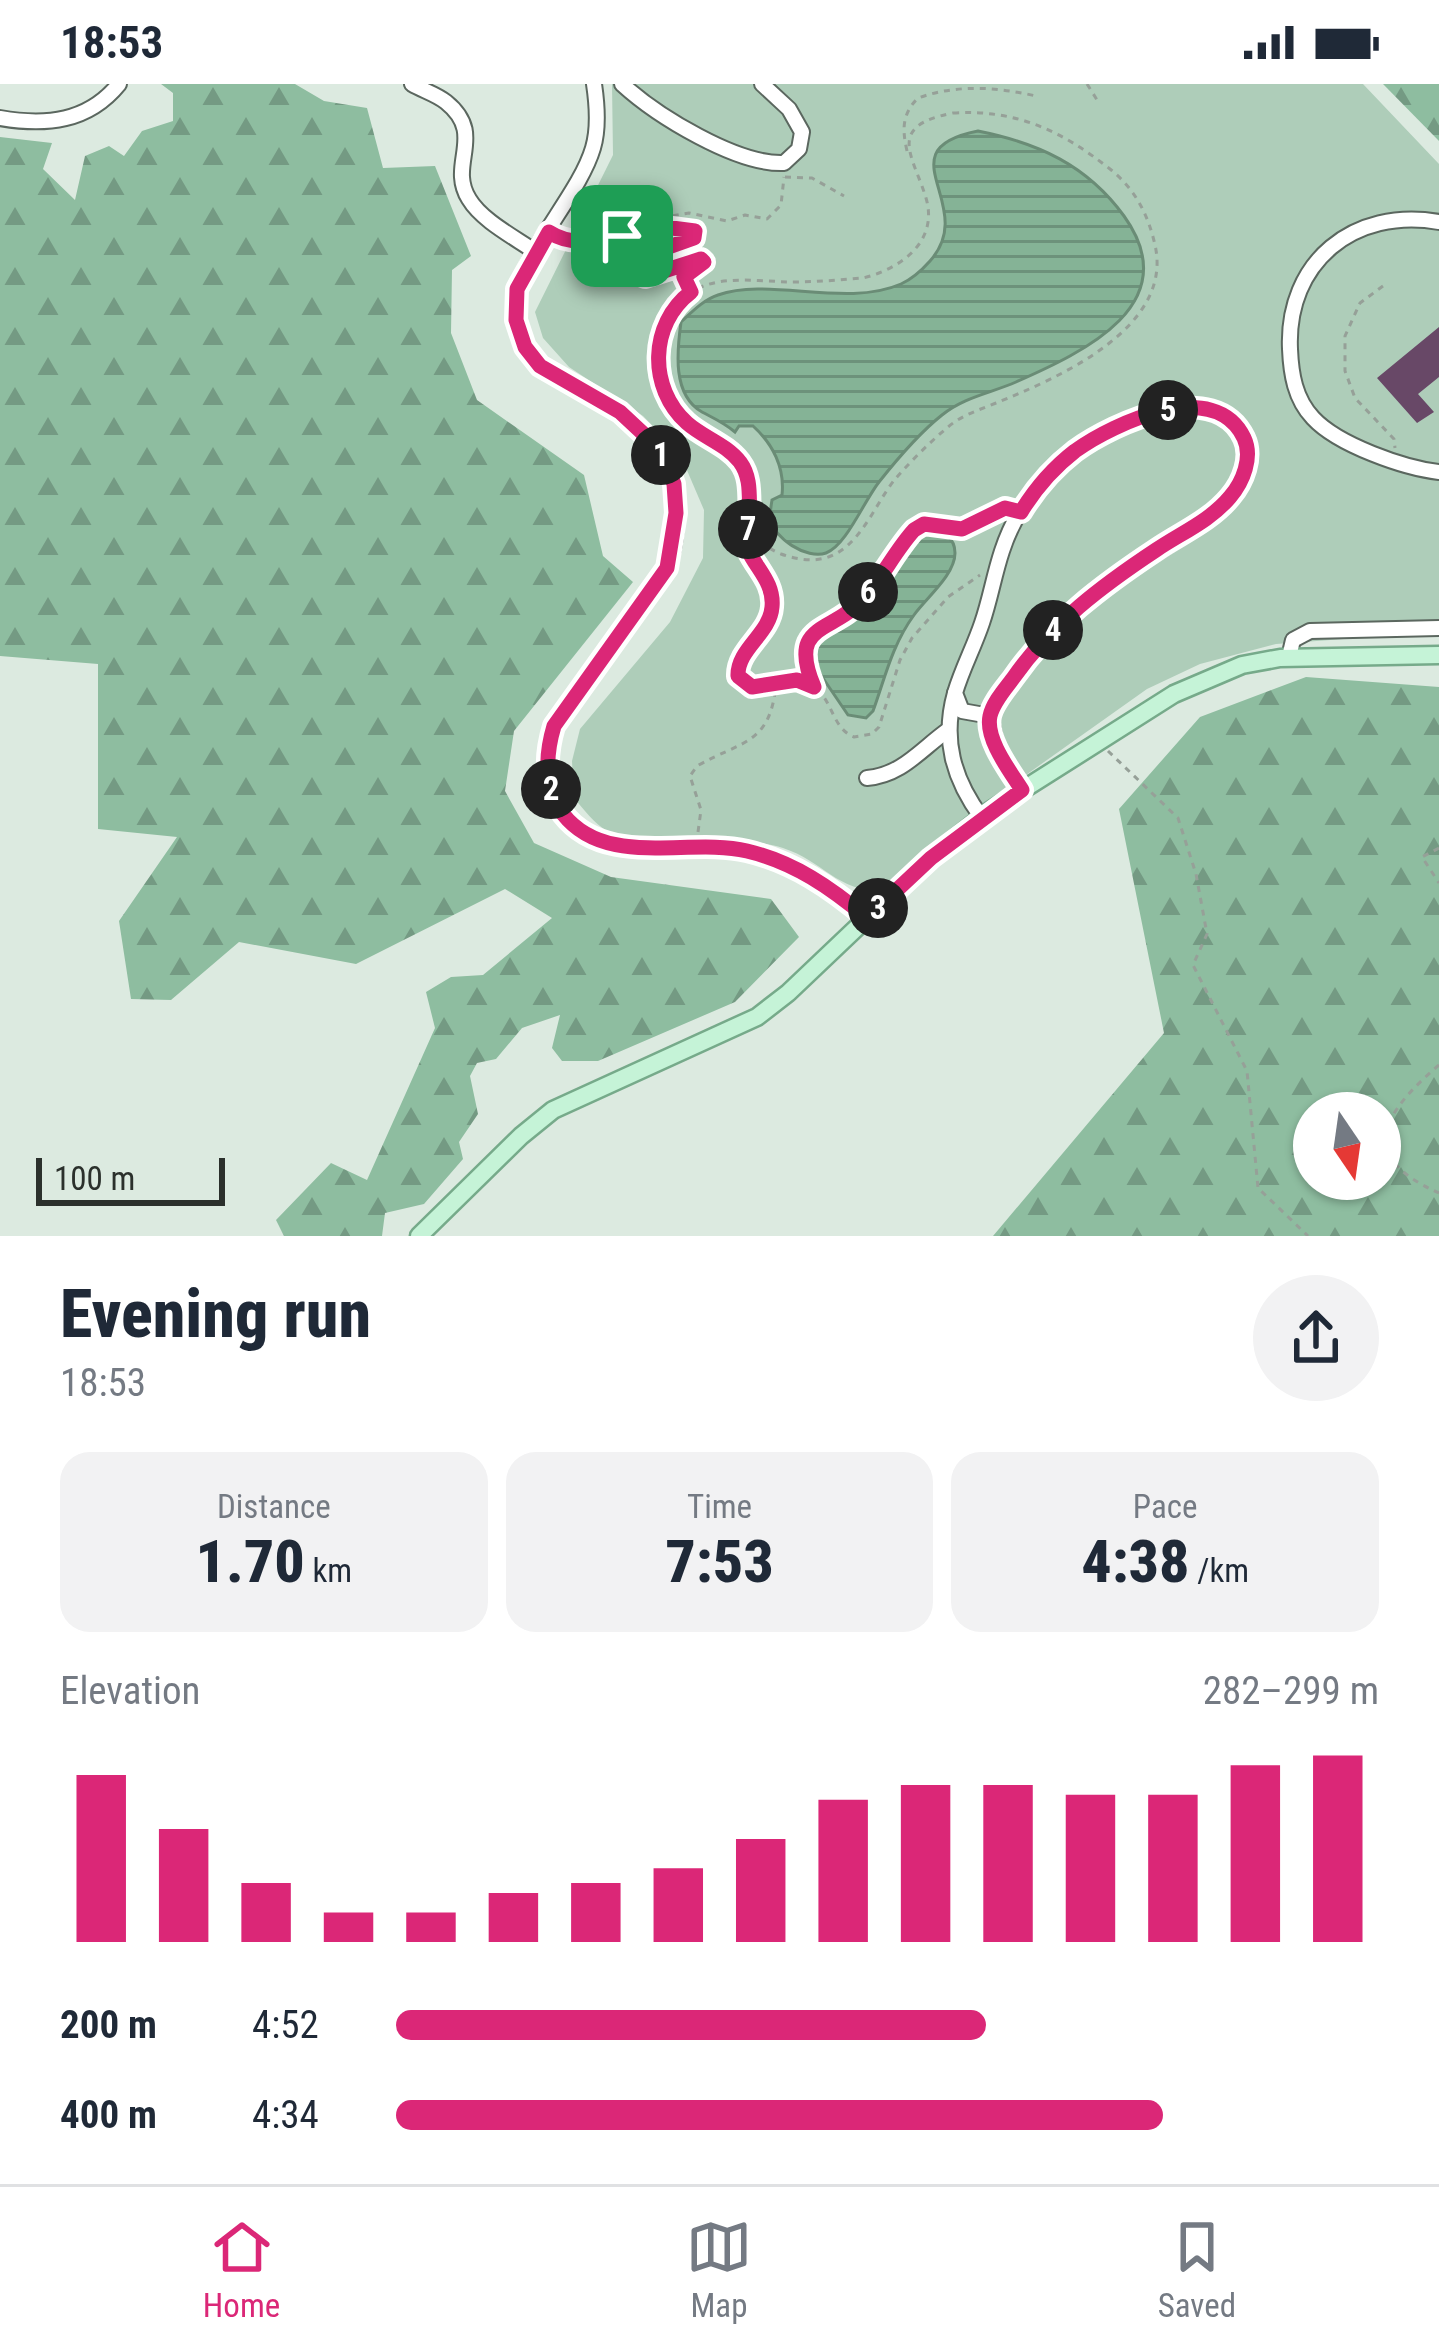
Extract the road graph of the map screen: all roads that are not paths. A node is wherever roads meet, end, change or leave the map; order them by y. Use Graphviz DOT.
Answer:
graph roads {
  1 [pos="118,84"];
  2 [pos="412,84"];
  3 [pos="593,84"];
  4 [pos="622,84"];
  5 [pos="762,84"];
  6 [pos="0,118"];
  7 [pos="1439,222"];
  8 [pos="537,253"];
  9 [pos="1439,472"];
  10 [pos="1439,628"];
  11 [pos="1439,655"];
  12 [pos="1289,657"];
  13 [pos="955,693"];
  14 [pos="990,716"];
  15 [pos="947,730"];
  16 [pos="867,778"];
  17 [pos="1022,790"];
  18 [pos="982,818"];
  19 [pos="867,918"];
  20 [pos="419,1236"];
  1 -- 6 [label="street"];
  2 -- 8 [label="street"];
  3 -- 8 [label="street"];
  4 -- 5 [label="street"];
  7 -- 9 [label="street"];
  8 -- 19 [label="street"];
  10 -- 12 [label="street"];
  11 -- 12 [label="main road"];
  12 -- 17 [label="main road"];
  13 -- 14 [label="street"];
  13 -- 14 [label="street"];
  13 -- 15 [label="street"];
  14 -- 17 [label="street"];
  15 -- 16 [label="street"];
  15 -- 18 [label="street"];
  17 -- 18 [label="main road"];
  18 -- 19 [label="main road"];
  19 -- 20 [label="main road"];
}
